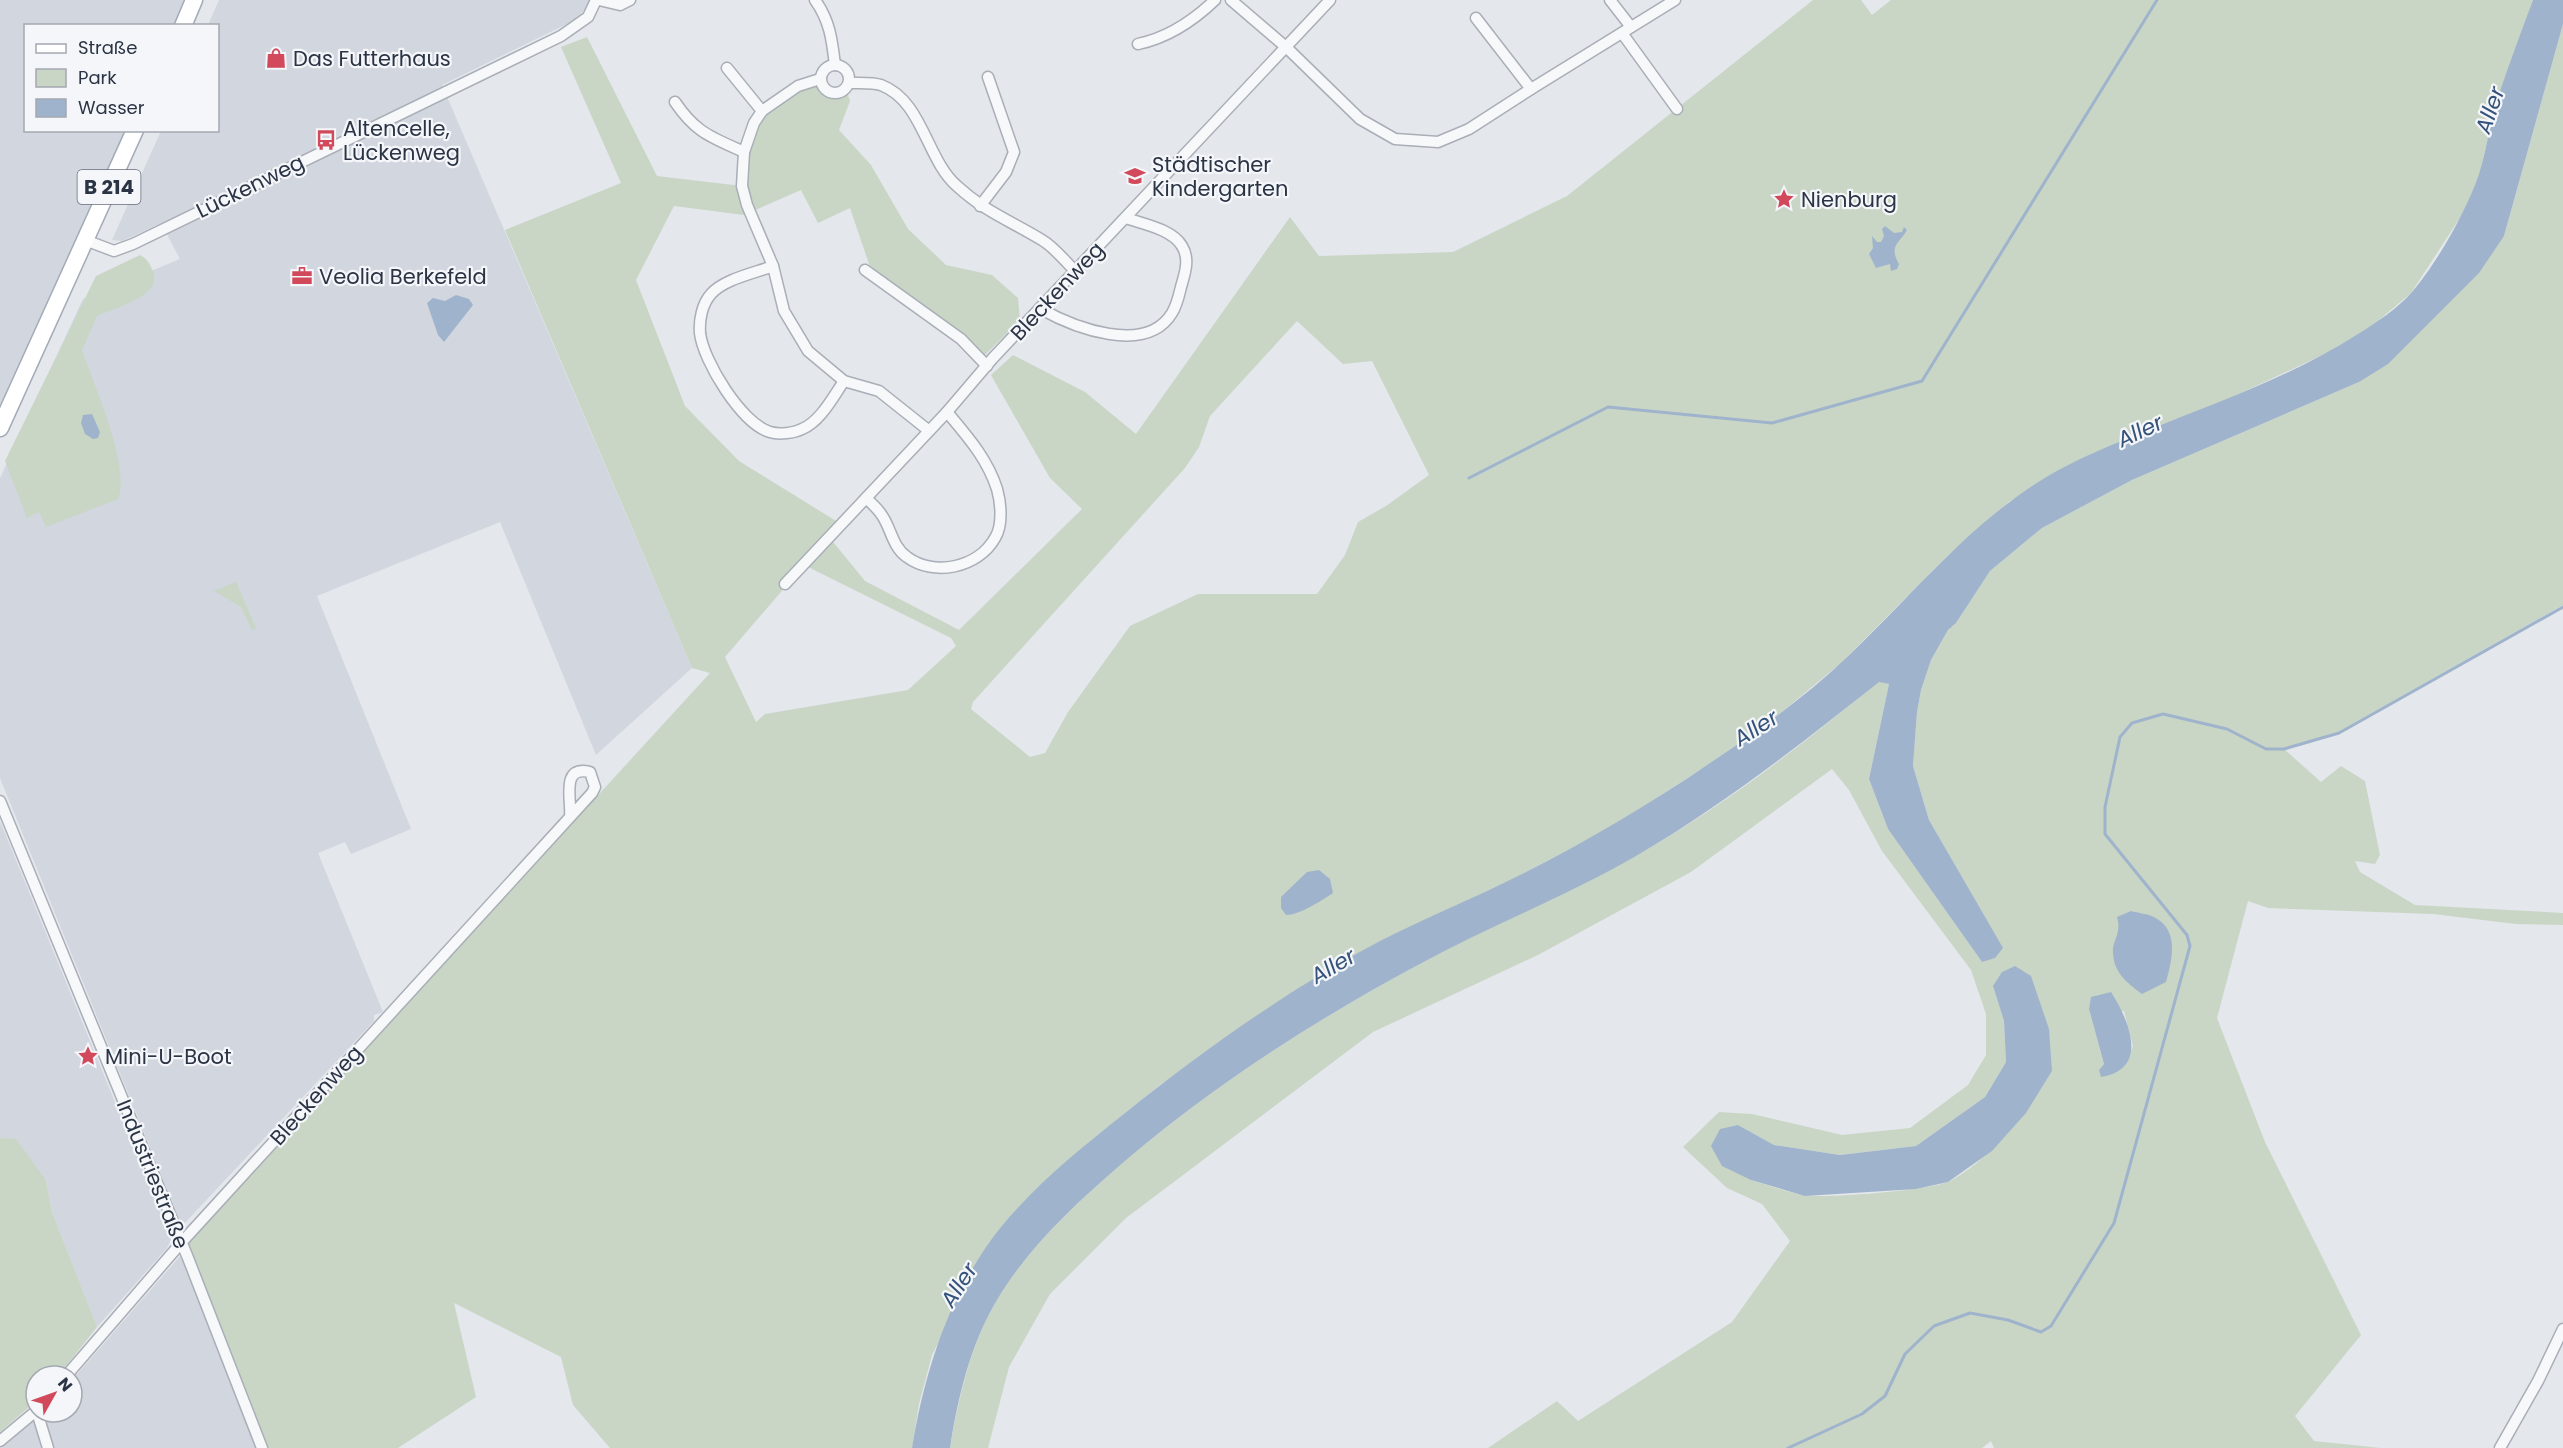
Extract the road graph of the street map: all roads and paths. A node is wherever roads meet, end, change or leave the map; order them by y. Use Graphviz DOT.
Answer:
graph roads {
  1 [pos="194,0"];
  2 [pos="597,0"];
  3 [pos="630,0"];
  4 [pos="815,0"];
  5 [pos="1215,0"];
  6 [pos="1232,0"];
  7 [pos="1330,0"];
  8 [pos="1610,0"];
  9 [pos="1676,0"];
  10 [pos="1476,18"];
  11 [pos="184,24"];
  12 [pos="1626,30"];
  13 [pos="1138,44"];
  14 [pos="1287,48"];
  15 [pos="834,65"];
  16 [pos="727,68"];
  17 [pos="988,77"];
  18 [pos="820,79"];
  19 [pos="849,83"];
  20 [pos="1531,88"];
  21 [pos="675,102"];
  22 [pos="1677,109"];
  23 [pos="762,111"];
  24 [pos="134,132"];
  25 [pos="744,152"];
  26 [pos="980,206"];
  27 [pos="1125,218"];
  28 [pos="85,240"];
  29 [pos="773,266"];
  30 [pos="865,270"];
  31 [pos="1075,271"];
  32 [pos="1041,309"];
  33 [pos="987,366"];
  34 [pos="844,381"];
  35 [pos="947,412"];
  36 [pos="0,428"];
  37 [pos="928,430"];
  38 [pos="866,498"];
  39 [pos="785,584"];
  40 [pos="0,801"];
  41 [pos="570,817"];
  42 [pos="181,1243"];
  43 [pos="2563,1329"];
  44 [pos="76,1364"];
  45 [pos="24,1422"];
  46 [pos="41,1424"];
  47 [pos="0,1441"];
  48 [pos="48,1448"];
  49 [pos="262,1448"];
  50 [pos="2500,1448"];
  1 -- 11 [label="main road"];
  2 -- 3 [label="street, Lückenweg"];
  2 -- 28 [label="street, Lückenweg"];
  4 -- 15 [label="street"];
  5 -- 13 [label="street"];
  6 -- 14 [label="street"];
  7 -- 14 [label="street, Bleckenweg"];
  8 -- 12 [label="street"];
  9 -- 12 [label="street"];
  10 -- 20 [label="street"];
  12 -- 20 [label="street"];
  12 -- 22 [label="street"];
  14 -- 20 [label="street"];
  14 -- 27 [label="street, Bleckenweg"];
  15 -- 18 [label="street"];
  15 -- 19 [label="street"];
  16 -- 23 [label="street"];
  17 -- 26 [label="street"];
  18 -- 19 [label="street"];
  18 -- 23 [label="street"];
  19 -- 26 [label="street"];
  21 -- 25 [label="street"];
  23 -- 25 [label="street"];
  24 -- 28 [label="main road, B 214"];
  25 -- 29 [label="street"];
  26 -- 31 [label="street"];
  27 -- 31 [label="street, Bleckenweg"];
  27 -- 32 [label="street"];
  28 -- 36 [label="main road, B 214"];
  29 -- 34 [label="street"];
  29 -- 34 [label="street"];
  30 -- 33 [label="street"];
  31 -- 32 [label="street, Bleckenweg"];
  32 -- 33 [label="street, Bleckenweg"];
  33 -- 35 [label="street, Bleckenweg"];
  34 -- 37 [label="street"];
  35 -- 37 [label="street, Bleckenweg"];
  35 -- 38 [label="street"];
  37 -- 38 [label="street, Bleckenweg"];
  38 -- 39 [label="street, Bleckenweg"];
  40 -- 42 [label="street, Industriestraße"];
  41 -- 41 [label="street, Bleckenweg"];
  41 -- 42 [label="street, Bleckenweg"];
  42 -- 44 [label="street, Bleckenweg"];
  42 -- 49 [label="street, Industriestraße"];
  43 -- 50 [label="street"];
  45 -- 47 [label="street"];
  46 -- 48 [label="street"];
}
